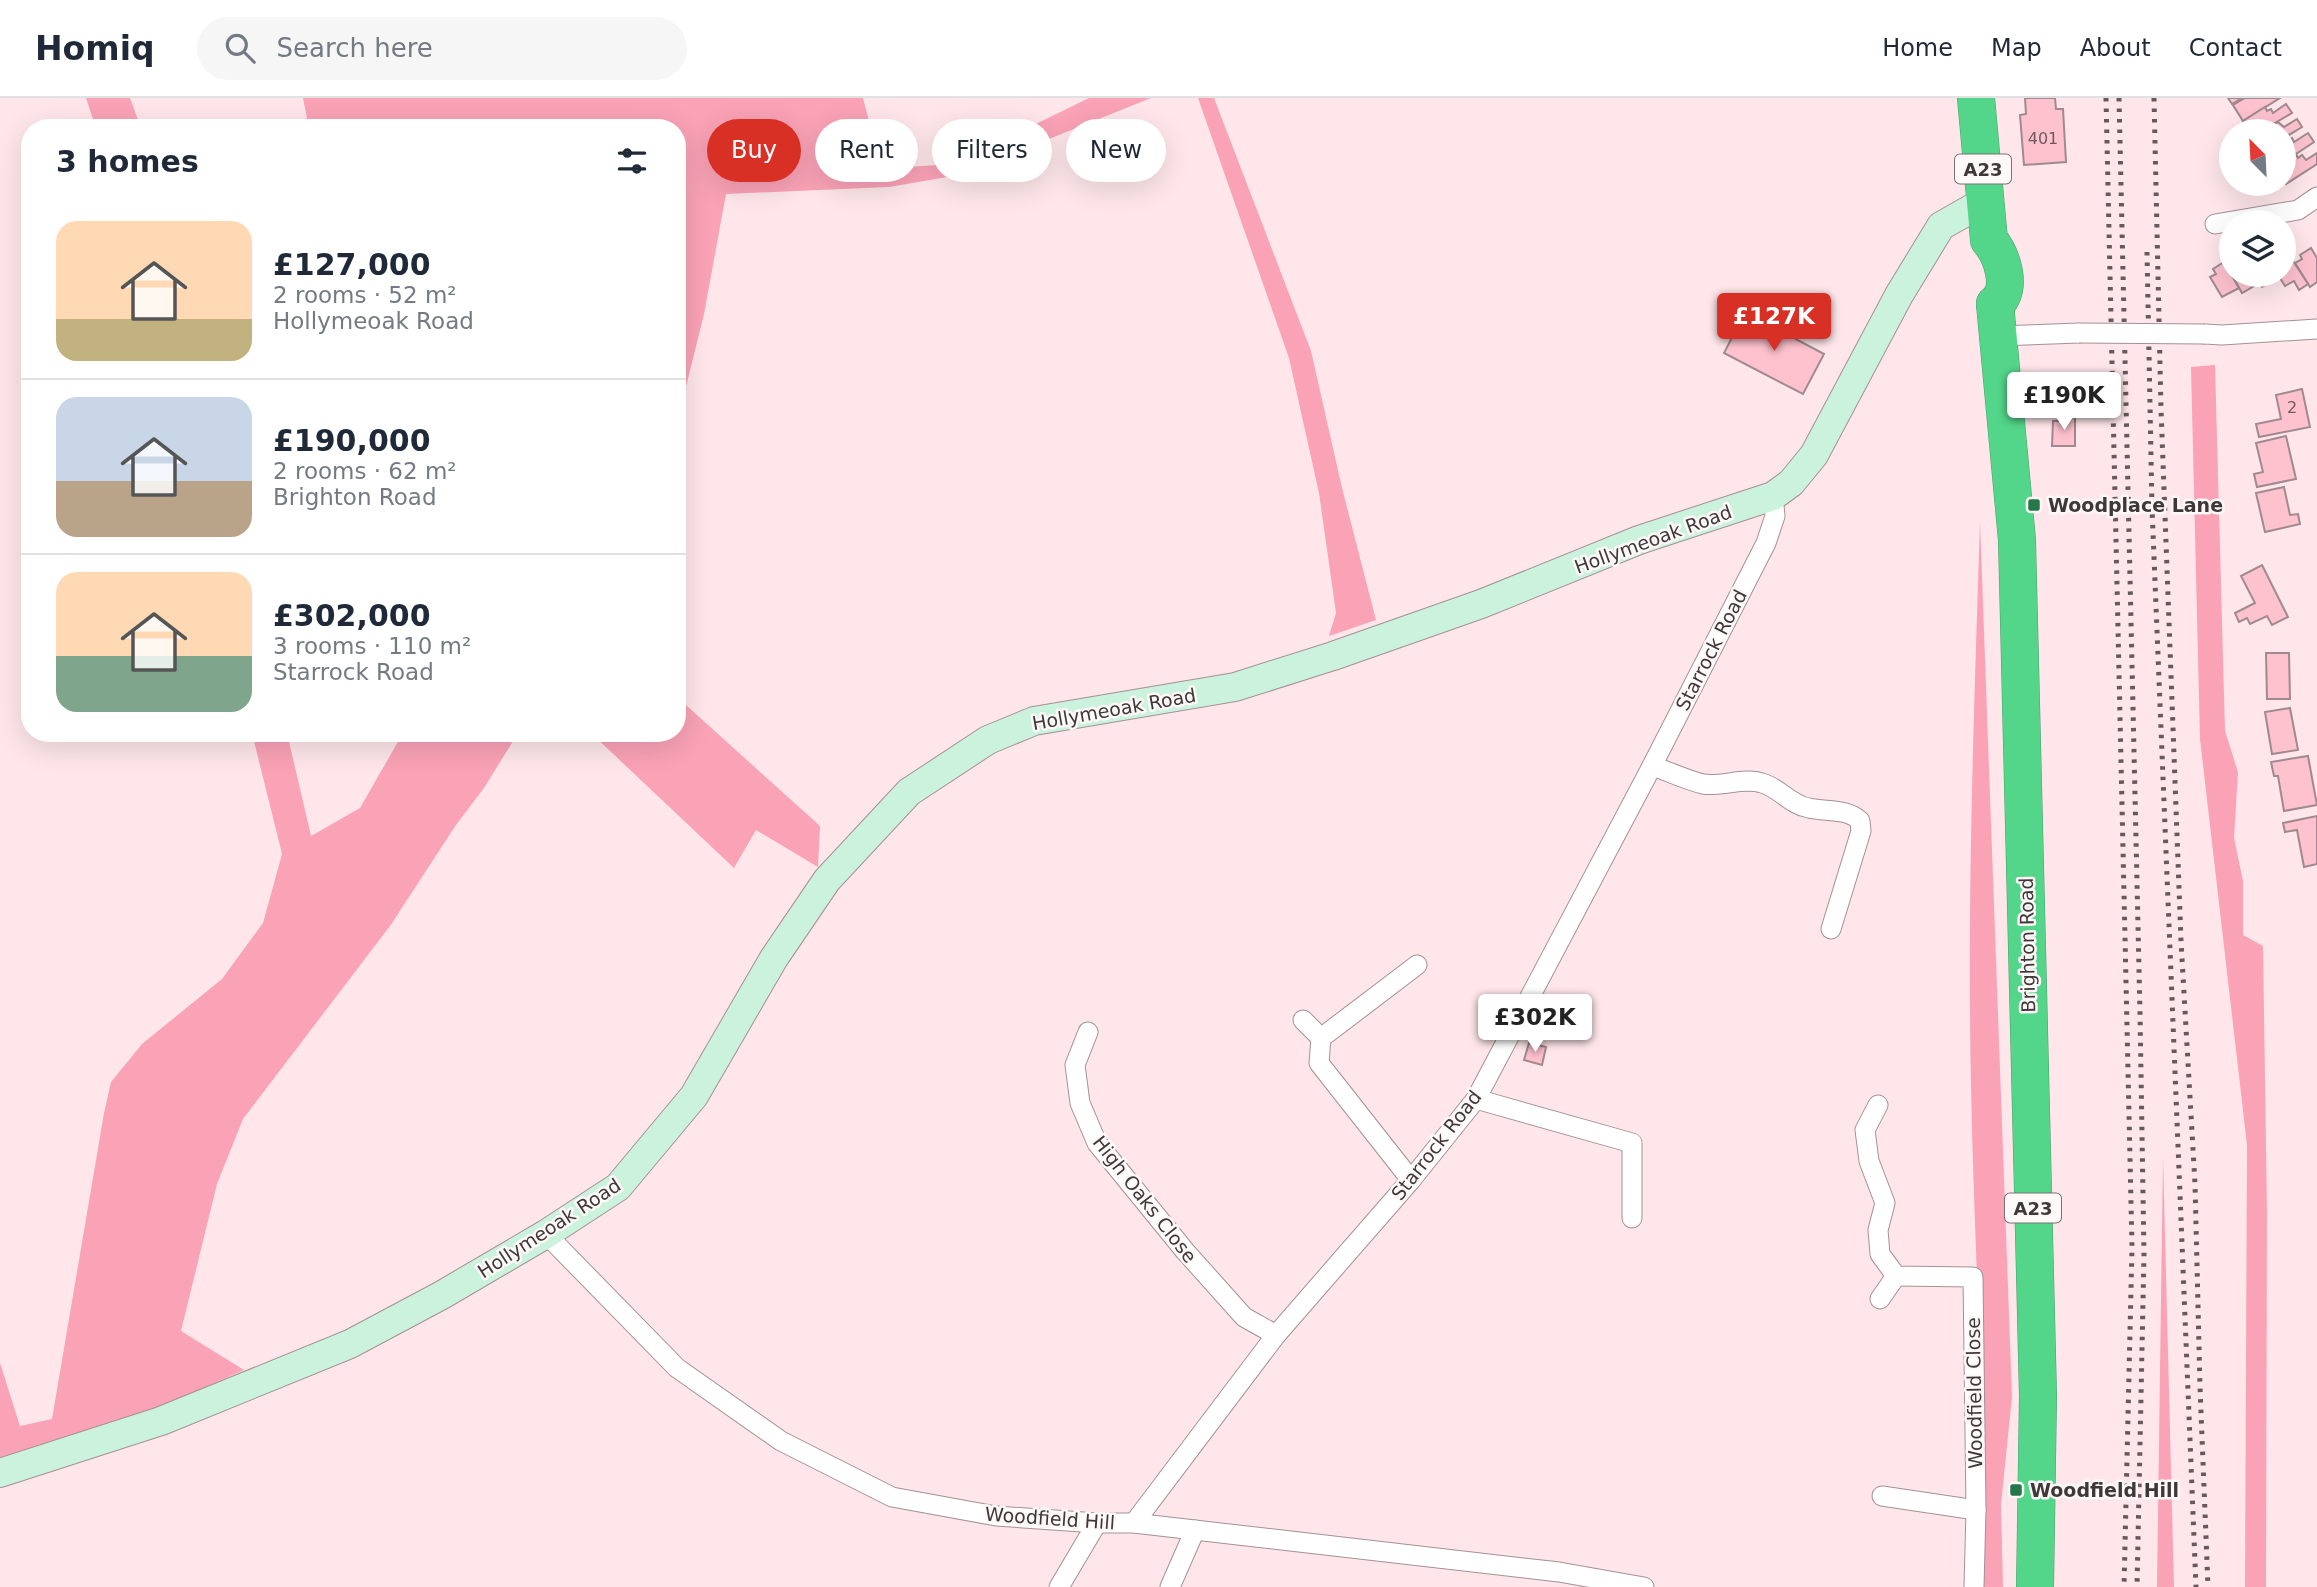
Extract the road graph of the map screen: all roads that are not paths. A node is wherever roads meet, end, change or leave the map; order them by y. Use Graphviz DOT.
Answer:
graph roads {
  1 [pos="1976,98"];
  2 [pos="2317,197"];
  3 [pos="1985,201"];
  4 [pos="2215,224"];
  5 [pos="1997,320"];
  6 [pos="2317,329"];
  7 [pos="1773,496"];
  8 [pos="1652,766"];
  9 [pos="1831,929"];
  10 [pos="1417,965"];
  11 [pos="1303,1020"];
  12 [pos="1088,1032"];
  13 [pos="1321,1038"];
  14 [pos="1476,1098"];
  15 [pos="1878,1105"];
  16 [pos="1411,1180"];
  17 [pos="1632,1218"];
  18 [pos="546,1234"];
  19 [pos="1896,1276"];
  20 [pos="1880,1299"];
  21 [pos="1276,1335"];
  22 [pos="0,1473"];
  23 [pos="1882,1496"];
  24 [pos="1976,1510"];
  25 [pos="1097,1523"];
  26 [pos="1134,1523"];
  27 [pos="1195,1530"];
  28 [pos="1059,1587"];
  29 [pos="1171,1587"];
  30 [pos="1644,1587"];
  31 [pos="1974,1587"];
  32 [pos="2035,1587"];
  1 -- 3 [label="highway, Brighton Road / A23"];
  2 -- 4 [label="street"];
  3 -- 5 [label="highway, Brighton Road / A23"];
  3 -- 7 [label="street, Hollymeoak Road"];
  5 -- 6 [label="street, bridge"];
  5 -- 32 [label="highway, Brighton Road / A23"];
  7 -- 8 [label="street, Starrock Road"];
  7 -- 18 [label="street, Hollymeoak Road"];
  8 -- 9 [label="street"];
  8 -- 14 [label="street, Starrock Road"];
  10 -- 13 [label="street"];
  11 -- 13 [label="street"];
  12 -- 21 [label="street, High Oaks Close"];
  13 -- 16 [label="street"];
  14 -- 16 [label="street, Starrock Road"];
  14 -- 17 [label="street"];
  15 -- 19 [label="street"];
  16 -- 21 [label="street, Starrock Road"];
  18 -- 22 [label="street, Hollymeoak Road"];
  18 -- 25 [label="street, Woodfield Hill"];
  19 -- 20 [label="street"];
  19 -- 24 [label="street, Woodfield Close"];
  21 -- 26 [label="street, Starrock Road"];
  23 -- 24 [label="street"];
  24 -- 31 [label="street, Woodfield Close"];
  25 -- 26 [label="street, Woodfield Hill"];
  25 -- 28 [label="street"];
  26 -- 27 [label="street, Woodfield Hill"];
  27 -- 29 [label="street"];
  27 -- 30 [label="street, Woodfield Hill"];
}
